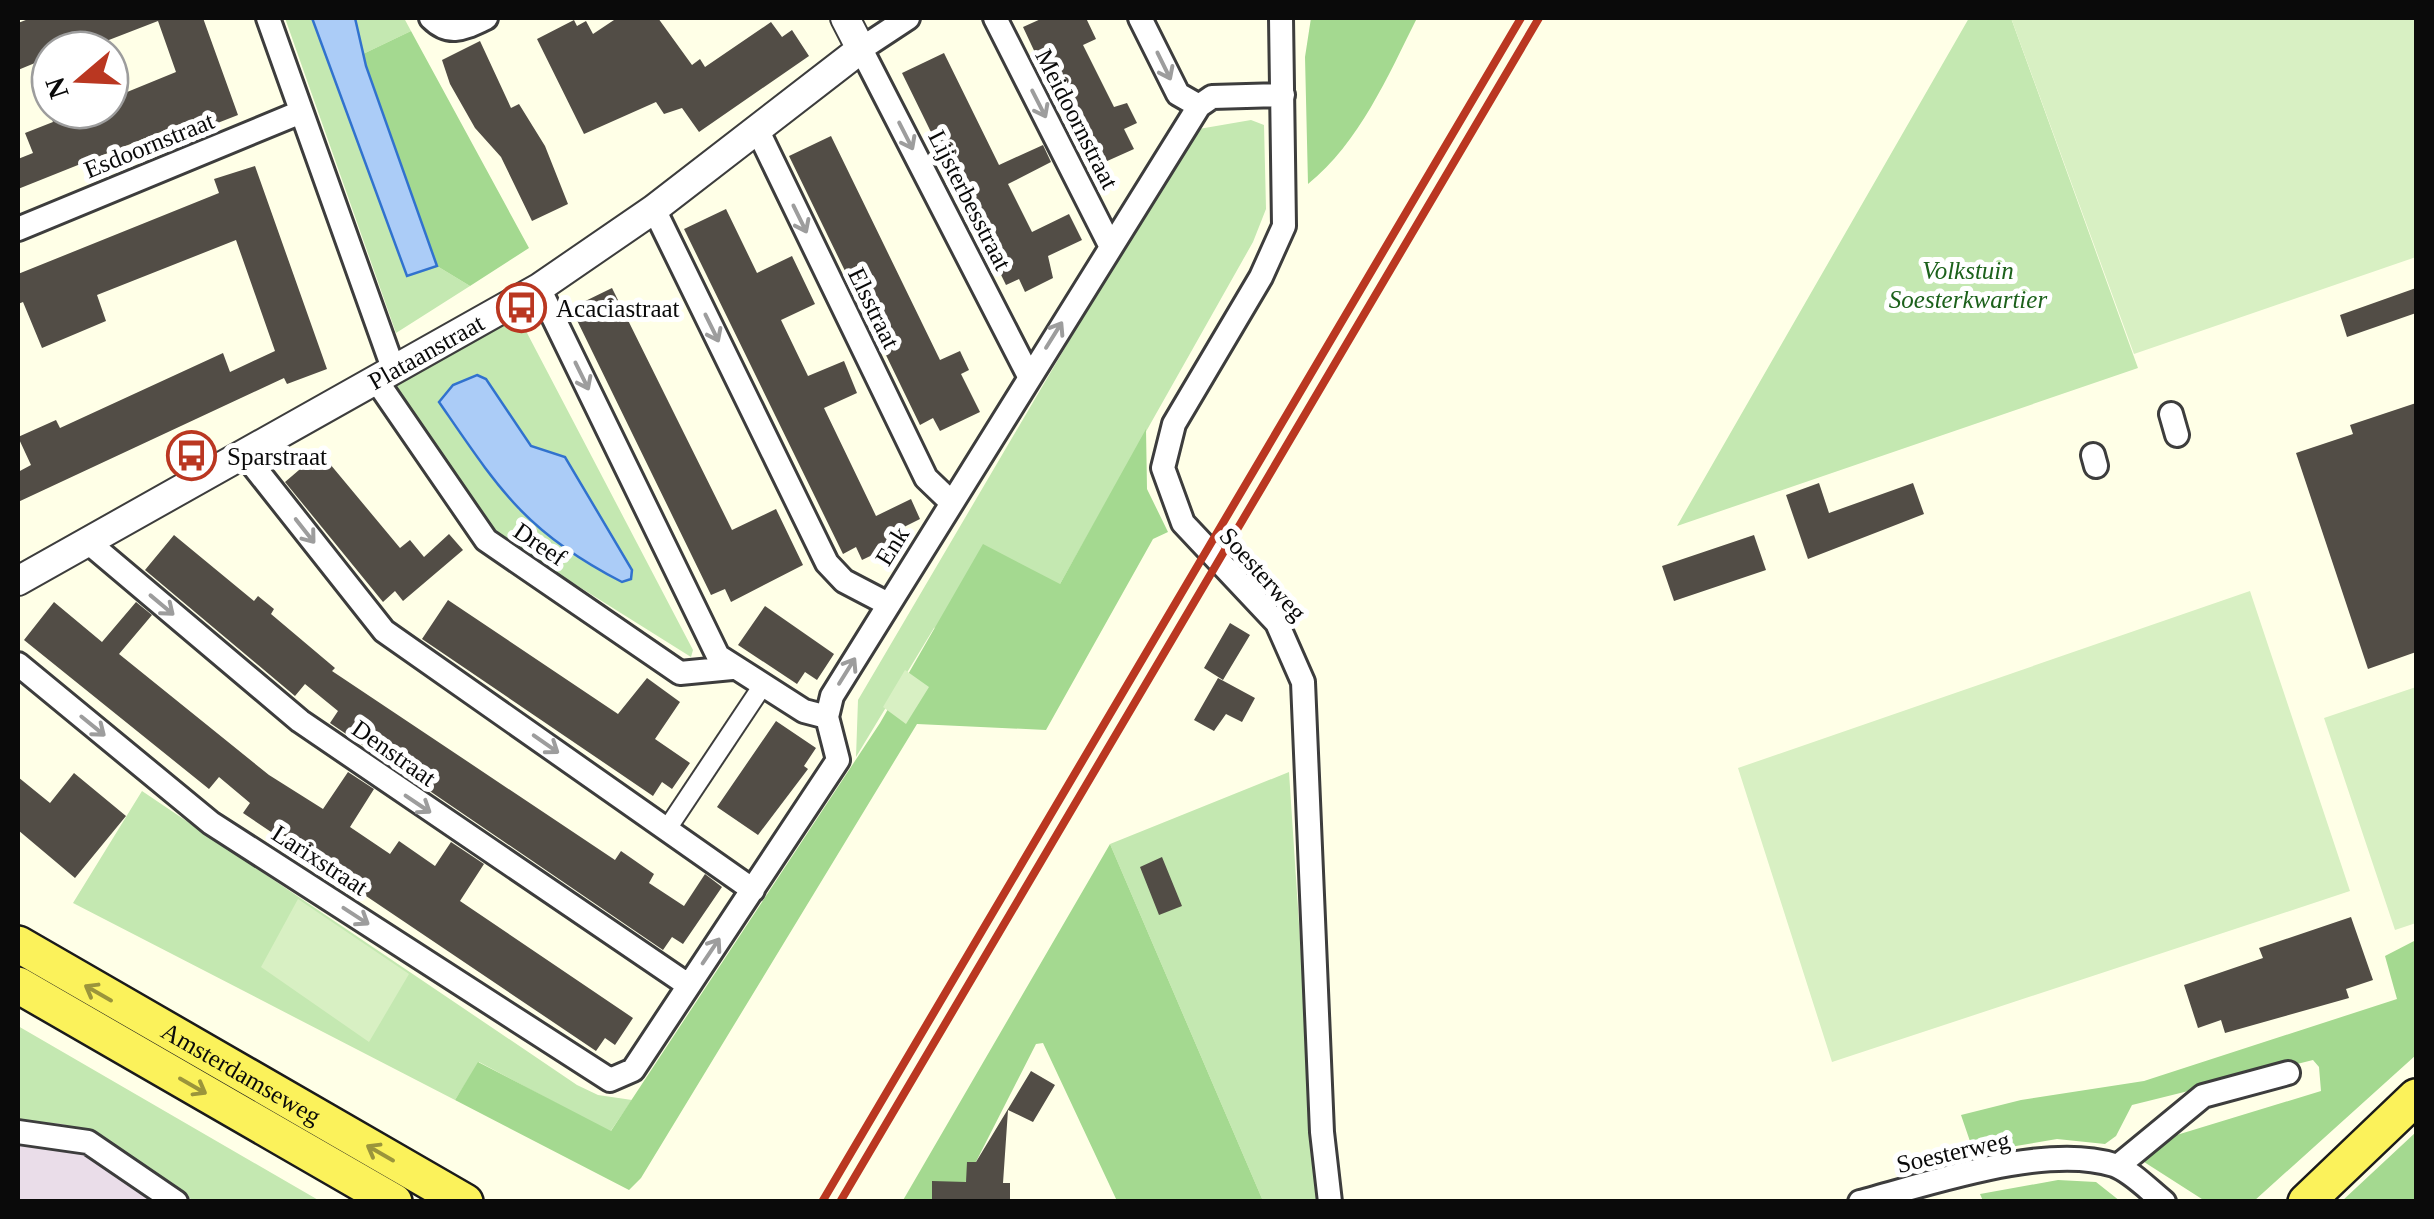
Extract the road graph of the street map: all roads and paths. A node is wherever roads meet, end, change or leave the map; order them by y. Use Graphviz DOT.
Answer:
graph roads {
  1 [pos="268,18"];
  2 [pos="431,18"];
  3 [pos="486,18"];
  4 [pos="845,18"];
  5 [pos="908,18"];
  6 [pos="994,18"];
  7 [pos="1140,18"];
  8 [pos="1281,18"];
  9 [pos="861,49"];
  10 [pos="1283,94"];
  11 [pos="1198,106"];
  12 [pos="301,112"];
  13 [pos="758,131"];
  14 [pos="654,209"];
  15 [pos="18,229"];
  16 [pos="1110,244"];
  17 [pos="539,288"];
  18 [pos="384,374"];
  19 [pos="1029,376"];
  20 [pos="244,454"];
  21 [pos="951,502"];
  22 [pos="88,542"];
  23 [pos="18,581"];
  24 [pos="888,604"];
  25 [pos="18,664"];
  26 [pos="732,668"];
  27 [pos="763,685"];
  28 [pos="827,717"];
  29 [pos="667,829"];
  30 [pos="752,890"];
  31 [pos="18,944"];
  32 [pos="688,984"];
  33 [pos="18,985"];
  34 [pos="2288,1072"];
  35 [pos="2416,1097"];
  36 [pos="18,1132"];
  37 [pos="2118,1166"];
  38 [pos="176,1202"];
  39 [pos="394,1202"];
  40 [pos="465,1202"];
  41 [pos="1330,1202"];
  42 [pos="1860,1202"];
  43 [pos="2164,1202"];
  44 [pos="2306,1202"];
  1 -- 12 [label="street, Dreef"];
  2 -- 3 [label="street"];
  4 -- 9 [label="street"];
  5 -- 9 [label="street, Plataanstraat"];
  6 -- 16 [label="street, Meidoornstraat, one-way"];
  7 -- 11 [label="street, one-way"];
  8 -- 10 [label="street, Soesterweg"];
  9 -- 13 [label="street, Plataanstraat"];
  9 -- 19 [label="street, Lijsterbesstraat, one-way"];
  10 -- 11 [label="street"];
  10 -- 41 [label="street, Soesterweg"];
  11 -- 16 [label="street, Enk"];
  12 -- 15 [label="street, Esdoornstraat"];
  12 -- 18 [label="street, Dreef"];
  13 -- 14 [label="street, Plataanstraat"];
  13 -- 21 [label="street, Elsstraat, one-way"];
  14 -- 17 [label="street, Plataanstraat"];
  14 -- 24 [label="street, one-way"];
  19 -- 16 [label="street, Enk, one-way"];
  17 -- 18 [label="street, Plataanstraat"];
  17 -- 26 [label="street, one-way"];
  18 -- 20 [label="street, Plataanstraat"];
  18 -- 26 [label="street, Dreef"];
  19 -- 21 [label="street, Enk"];
  20 -- 22 [label="street, Plataanstraat"];
  20 -- 29 [label="street, one-way"];
  21 -- 24 [label="street, Enk"];
  22 -- 23 [label="street, Plataanstraat"];
  22 -- 32 [label="street, Denstraat, one-way"];
  28 -- 24 [label="street, Enk, one-way"];
  25 -- 32 [label="street, Larixstraat, one-way"];
  26 -- 27 [label="street"];
  27 -- 28 [label="street"];
  27 -- 29 [label="street"];
  28 -- 30 [label="street"];
  29 -- 30 [label="street"];
  32 -- 30 [label="street, one-way"];
  40 -- 31 [label="main road, Amsterdamseweg, one-way"];
  33 -- 39 [label="main road, Amsterdamseweg, one-way"];
  34 -- 37 [label="street"];
  35 -- 44 [label="main road"];
  36 -- 38 [label="street"];
  37 -- 42 [label="street, Soesterweg"];
  37 -- 43 [label="street"];
}
